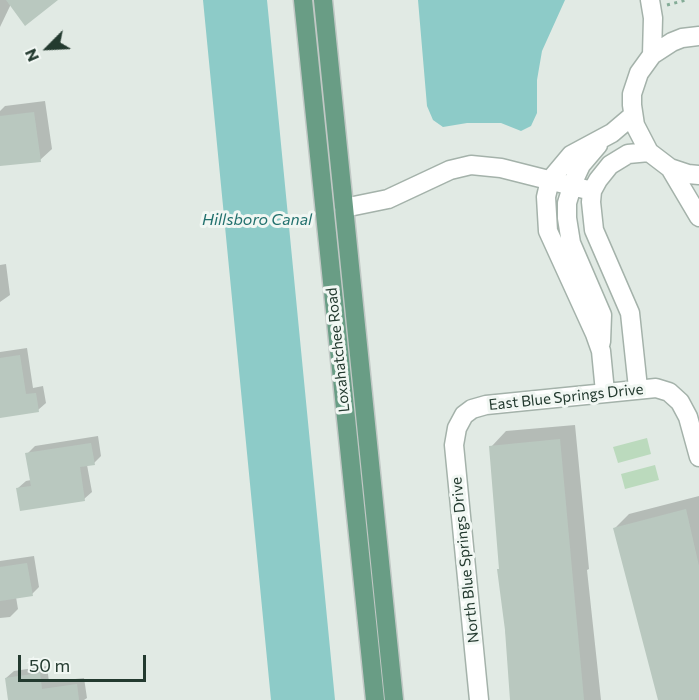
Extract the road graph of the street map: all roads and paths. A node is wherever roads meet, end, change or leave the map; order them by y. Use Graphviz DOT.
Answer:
graph roads {
  1 [pos="303,0"];
  2 [pos="323,0"];
  3 [pos="686,0"];
  4 [pos="658,3"];
  5 [pos="699,36"];
  6 [pos="652,55"];
  7 [pos="632,116"];
  8 [pos="603,139"];
  9 [pos="649,152"];
  10 [pos="670,168"];
  11 [pos="699,175"];
  12 [pos="550,180"];
  13 [pos="572,186"];
  14 [pos="592,191"];
  15 [pos="344,208"];
  16 [pos="699,217"];
  17 [pos="618,285"];
  18 [pos="587,299"];
  19 [pos="638,388"];
  20 [pos="605,392"];
  21 [pos="460,421"];
  22 [pos="699,457"];
  23 [pos="375,700"];
  24 [pos="394,700"];
  25 [pos="478,700"];
  1 -- 23 [label="main road, Loxahatchee Road"];
  2 -- 15 [label="main road, Loxahatchee Road"];
  3 -- 4 [label="path"];
  4 -- 6 [label="street"];
  5 -- 6 [label="street"];
  6 -- 7 [label="street"];
  7 -- 8 [label="street"];
  7 -- 9 [label="street"];
  8 -- 12 [label="street"];
  8 -- 13 [label="street"];
  9 -- 10 [label="street"];
  9 -- 14 [label="street"];
  10 -- 11 [label="street"];
  10 -- 16 [label="street"];
  12 -- 13 [label="street"];
  12 -- 15 [label="street"];
  12 -- 18 [label="street"];
  13 -- 14 [label="street"];
  13 -- 18 [label="street"];
  14 -- 17 [label="street"];
  15 -- 24 [label="main road, Loxahatchee Road"];
  17 -- 18 [label="street"];
  17 -- 19 [label="street"];
  18 -- 20 [label="street"];
  19 -- 20 [label="street, East Blue Springs Drive"];
  19 -- 22 [label="street, East Blue Springs Drive"];
  20 -- 21 [label="street, East Blue Springs Drive"];
  21 -- 25 [label="street, North Blue Springs Drive"];
}
